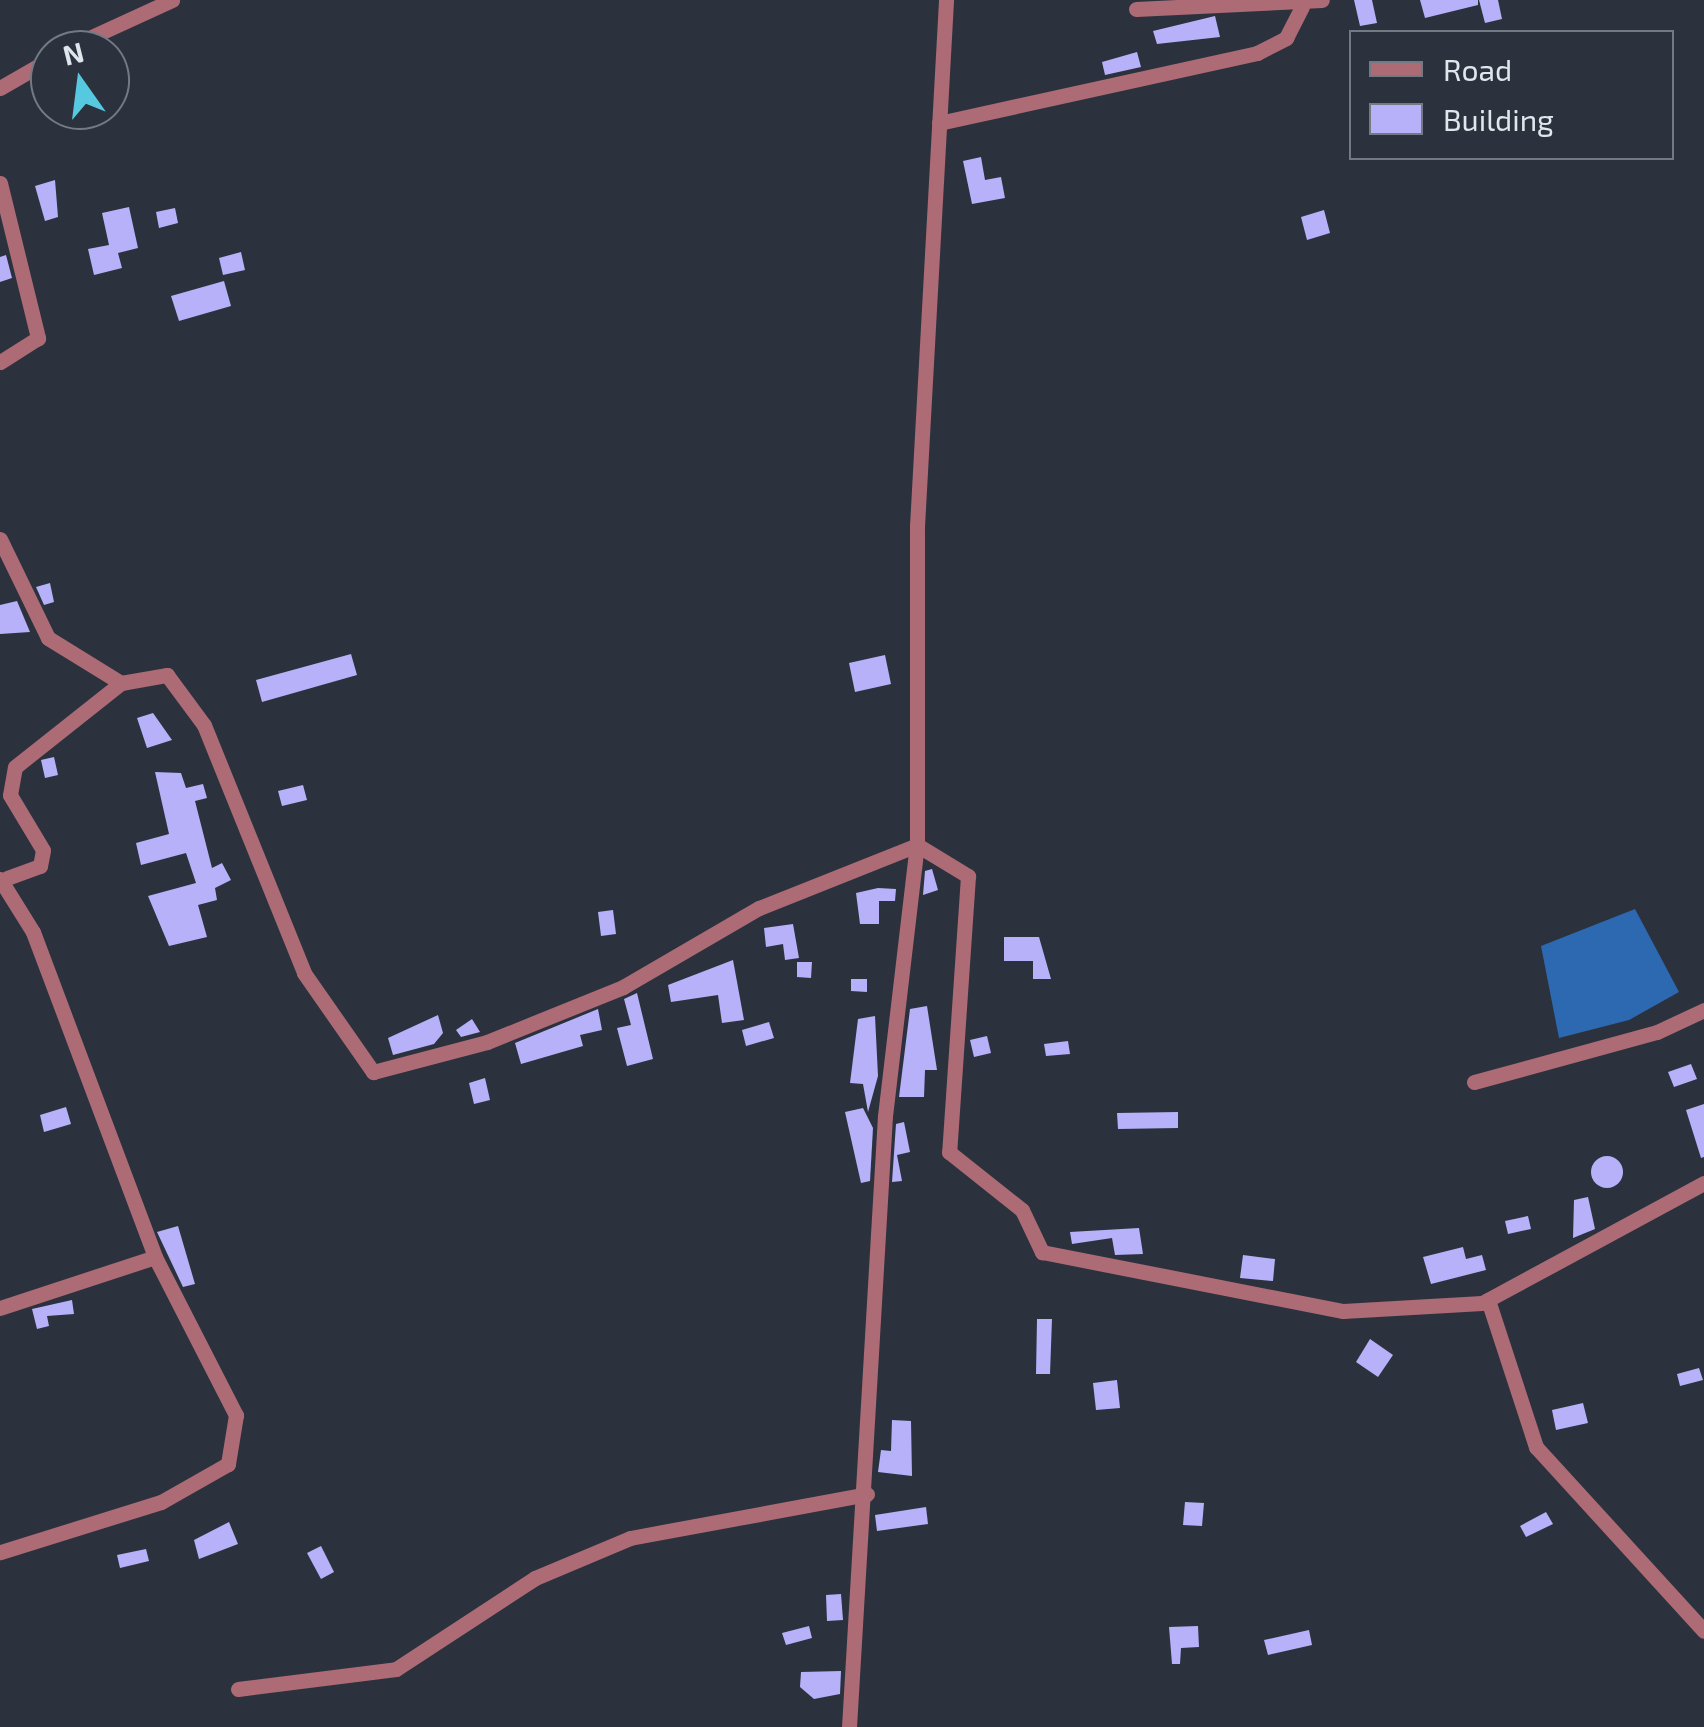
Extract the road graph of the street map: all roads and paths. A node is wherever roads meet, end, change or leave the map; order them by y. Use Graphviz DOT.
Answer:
graph roads {
  1 [pos="172,0"];
  2 [pos="946,0"];
  3 [pos="1322,0"];
  4 [pos="1302,7"];
  5 [pos="1136,9"];
  6 [pos="107,30"];
  7 [pos="30,71"];
  8 [pos="0,88"];
  9 [pos="939,123"];
  10 [pos="0,183"];
  11 [pos="0,362"];
  12 [pos="0,539"];
  13 [pos="121,682"];
  14 [pos="917,845"];
  15 [pos="4,878"];
  16 [pos="1704,1010"];
  17 [pos="1474,1082"];
  18 [pos="1704,1183"];
  19 [pos="155,1258"];
  20 [pos="1488,1300"];
  21 [pos="0,1308"];
  22 [pos="867,1494"];
  23 [pos="0,1552"];
  24 [pos="1704,1632"];
  25 [pos="238,1689"];
  26 [pos="849,1727"];
  1 -- 6 [label="street"];
  2 -- 9 [label="street"];
  3 -- 4 [label="street"];
  4 -- 5 [label="street"];
  4 -- 9 [label="street"];
  7 -- 8 [label="street"];
  9 -- 14 [label="street"];
  10 -- 11 [label="street"];
  12 -- 13 [label="street"];
  13 -- 14 [label="street"];
  13 -- 15 [label="street"];
  14 -- 20 [label="street"];
  14 -- 22 [label="street"];
  15 -- 19 [label="street"];
  16 -- 17 [label="street"];
  18 -- 20 [label="street"];
  19 -- 21 [label="street"];
  19 -- 23 [label="street"];
  20 -- 24 [label="street"];
  22 -- 25 [label="street"];
  22 -- 26 [label="street"];
}
